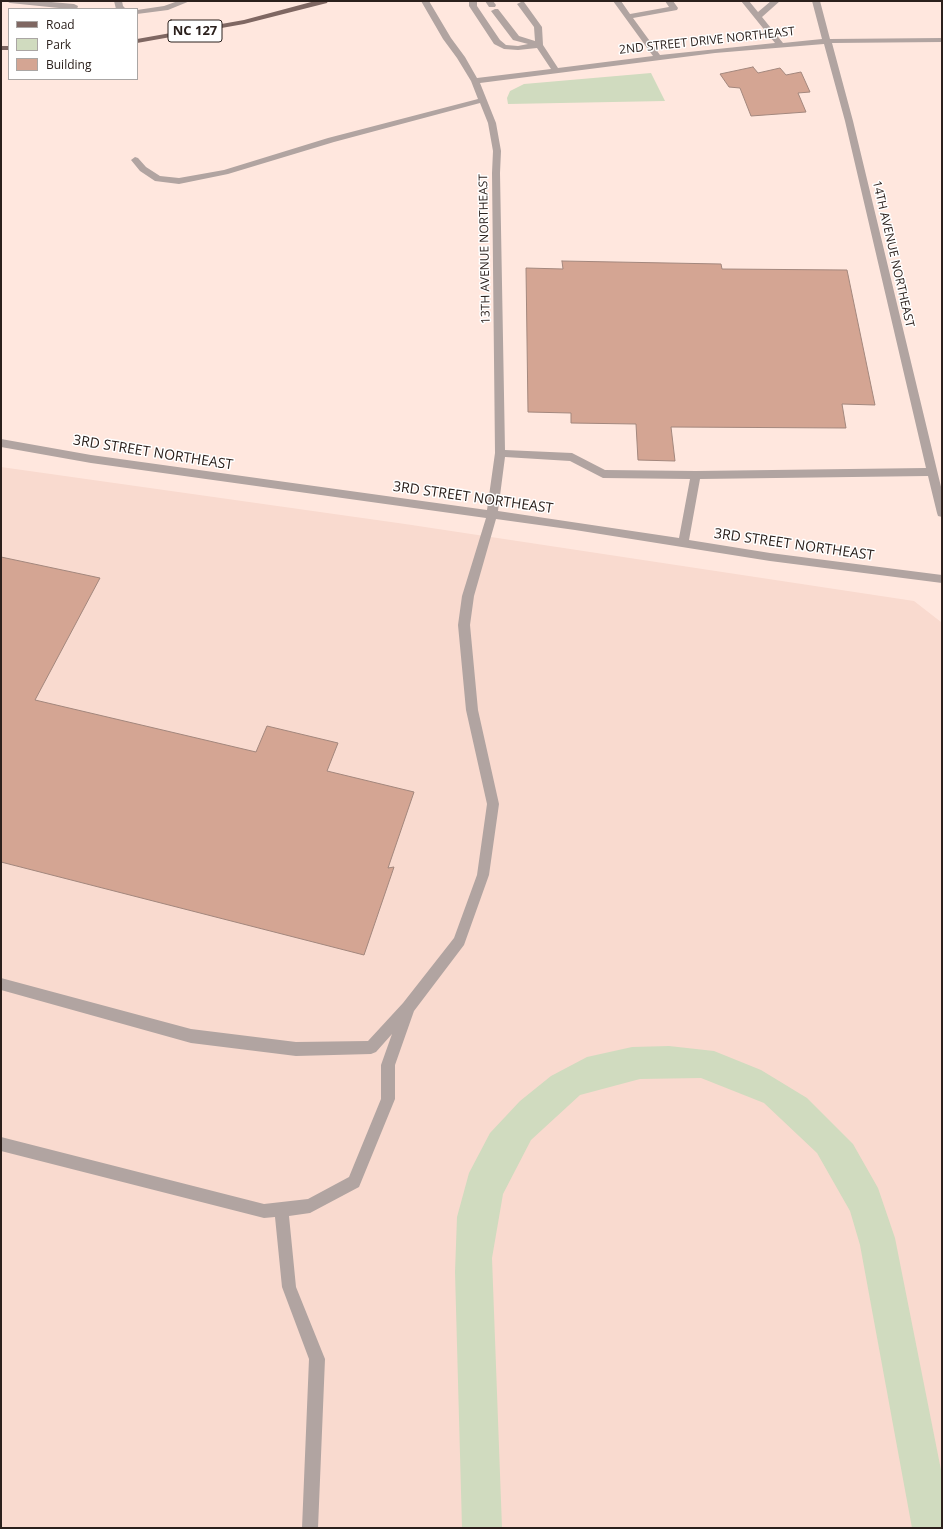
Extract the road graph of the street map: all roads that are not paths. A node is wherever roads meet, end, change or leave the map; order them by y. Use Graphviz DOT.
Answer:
graph roads {
  1 [pos="10,1"];
  2 [pos="186,1"];
  3 [pos="324,1"];
  4 [pos="425,1"];
  5 [pos="473,1"];
  6 [pos="617,1"];
  7 [pos="669,1"];
  8 [pos="745,1"];
  9 [pos="776,1"];
  10 [pos="816,1"];
  11 [pos="521,4"];
  12 [pos="75,5"];
  13 [pos="492,6"];
  14 [pos="138,12"];
  15 [pos="628,17"];
  16 [pos="758,17"];
  17 [pos="942,40"];
  18 [pos="138,41"];
  19 [pos="827,41"];
  20 [pos="539,45"];
  21 [pos="780,45"];
  22 [pos="658,58"];
  23 [pos="556,71"];
  24 [pos="475,81"];
  25 [pos="483,100"];
  26 [pos="135,160"];
  27 [pos="1,443"];
  28 [pos="500,453"];
  29 [pos="932,472"];
  30 [pos="696,475"];
  31 [pos="942,513"];
  32 [pos="492,514"];
  33 [pos="683,543"];
  34 [pos="942,579"];
  35 [pos="1,984"];
  36 [pos="408,1008"];
  37 [pos="1,1144"];
  38 [pos="281,1210"];
  39 [pos="310,1528"];
  1 -- 12 [label="street"];
  2 -- 14 [label="street"];
  3 -- 18 [label="main road, NC 127"];
  4 -- 24 [label="street, 13TH AVENUE NORTHEAST"];
  5 -- 20 [label="street"];
  6 -- 15 [label="street"];
  7 -- 15 [label="street"];
  8 -- 16 [label="street"];
  9 -- 16 [label="street"];
  10 -- 19 [label="street, 14TH AVENUE NORTHEAST"];
  11 -- 20 [label="street"];
  13 -- 20 [label="street"];
  15 -- 22 [label="street"];
  16 -- 21 [label="street"];
  17 -- 19 [label="street, 2ND STREET DRIVE NORTHEAST"];
  19 -- 21 [label="street, 2ND STREET DRIVE NORTHEAST"];
  19 -- 29 [label="street, 14TH AVENUE NORTHEAST"];
  20 -- 23 [label="street"];
  21 -- 22 [label="street, 2ND STREET DRIVE NORTHEAST"];
  22 -- 23 [label="street, 2ND STREET DRIVE NORTHEAST"];
  23 -- 24 [label="street, 2ND STREET DRIVE NORTHEAST"];
  24 -- 25 [label="street, 13TH AVENUE NORTHEAST"];
  25 -- 26 [label="street"];
  25 -- 28 [label="street, 13TH AVENUE NORTHEAST"];
  27 -- 32 [label="street, 3RD STREET NORTHEAST"];
  28 -- 30 [label="street"];
  28 -- 32 [label="street, 13TH AVENUE NORTHEAST"];
  29 -- 30 [label="street"];
  29 -- 31 [label="street, 14TH AVENUE NORTHEAST"];
  30 -- 33 [label="street"];
  32 -- 33 [label="street, 3RD STREET NORTHEAST"];
  32 -- 36 [label="street, 13TH AVENUE NORTHEAST"];
  33 -- 34 [label="street, 3RD STREET NORTHEAST"];
  35 -- 36 [label="street"];
  36 -- 38 [label="street"];
  37 -- 38 [label="street"];
  38 -- 39 [label="street"];
}
